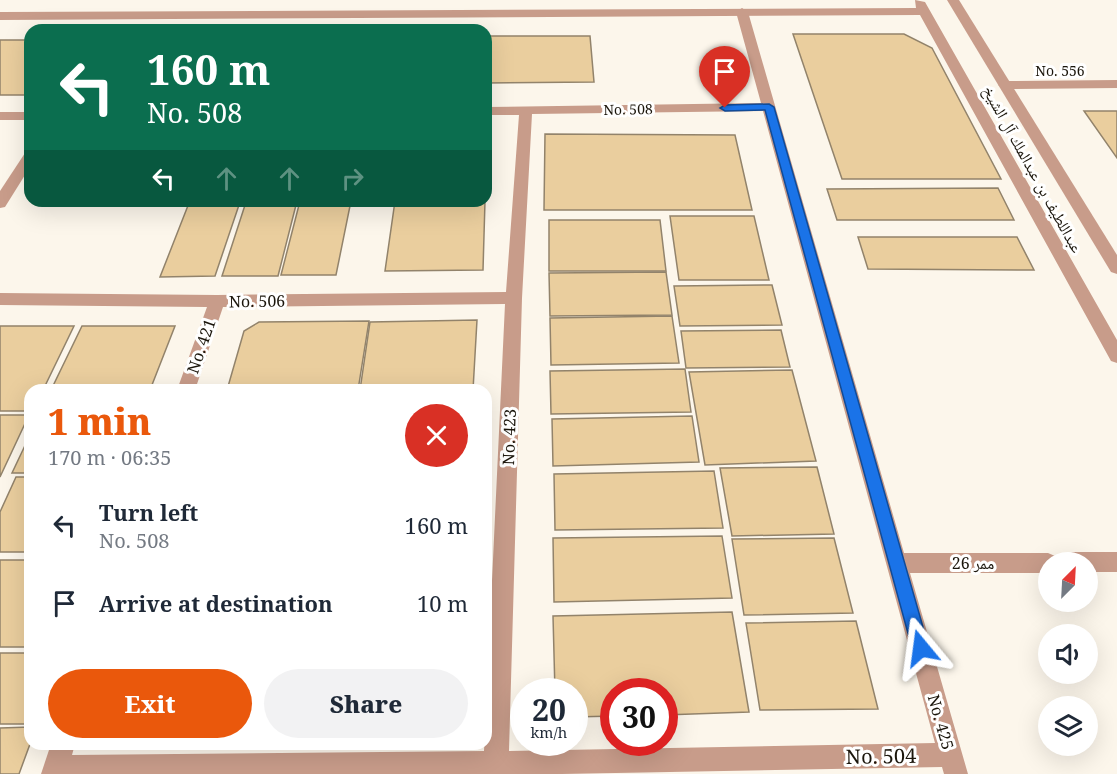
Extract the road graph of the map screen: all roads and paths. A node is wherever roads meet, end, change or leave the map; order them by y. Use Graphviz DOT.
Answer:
graph roads {
  1 [pos="905,0"];
  2 [pos="953,0"];
  3 [pos="921,5"];
  4 [pos="890,11"];
  5 [pos="742,12"];
  6 [pos="0,16"];
  7 [pos="1117,84"];
  8 [pos="1004,85"];
  9 [pos="769,107"];
  10 [pos="492,111"];
  11 [pos="526,111"];
  12 [pos="0,116"];
  13 [pos="24,116"];
  14 [pos="24,165"];
  15 [pos="0,202"];
  16 [pos="1117,268"];
  17 [pos="514,298"];
  18 [pos="0,299"];
  19 [pos="217,301"];
  20 [pos="1117,356"];
  21 [pos="188,384"];
  22 [pos="1098,562"];
  23 [pos="1117,562"];
  24 [pos="897,563"];
  25 [pos="1038,563"];
  26 [pos="57,762"];
  27 [pos="496,763"];
  28 [pos="953,764"];
  1 -- 4 [label="street"];
  2 -- 8 [label="street, عبداللطيف بن عبدالملك آل الشيخ"];
  3 -- 4 [label="street"];
  3 -- 20 [label="street, عبداللطيف بن عبدالملك آل الشيخ"];
  4 -- 5 [label="street"];
  5 -- 6 [label="street"];
  5 -- 9 [label="street, No. 425"];
  7 -- 8 [label="street, No. 556"];
  8 -- 16 [label="street, عبداللطيف بن عبدالملك آل الشيخ"];
  9 -- 11 [label="street, No. 508"];
  9 -- 24 [label="street, No. 425"];
  10 -- 11 [label="street, No. 508"];
  11 -- 17 [label="street, No. 423"];
  12 -- 13 [label="street"];
  14 -- 15 [label="street"];
  17 -- 19 [label="street, No. 506"];
  17 -- 27 [label="street, No. 423"];
  18 -- 19 [label="street, No. 506"];
  19 -- 21 [label="street, No. 421"];
  22 -- 23 [label="street"];
  24 -- 25 [label="street, ممر 26"];
  24 -- 28 [label="street, No. 425"];
  26 -- 27 [label="street, No. 504"];
  27 -- 28 [label="street, No. 504"];
}
